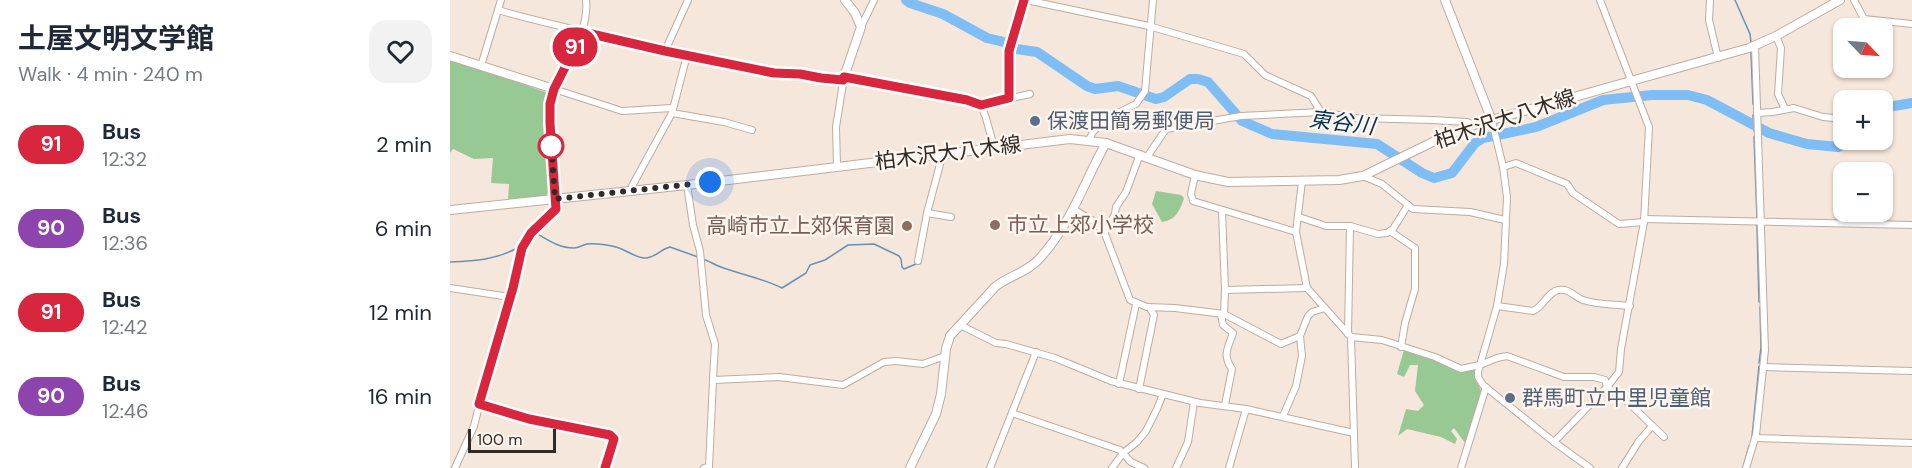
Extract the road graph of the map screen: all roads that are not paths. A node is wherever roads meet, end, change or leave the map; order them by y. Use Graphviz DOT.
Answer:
graph roads {
  1 [pos="501,0"];
  2 [pos="586,0"];
  3 [pos="688,0"];
  4 [pos="837,0"];
  5 [pos="874,0"];
  6 [pos="1025,0"];
  7 [pos="1153,0"];
  8 [pos="1445,0"];
  9 [pos="1600,0"];
  10 [pos="1710,0"];
  11 [pos="1840,0"];
  12 [pos="1854,0"];
  13 [pos="847,2"];
  14 [pos="498,10"];
  15 [pos="1912,24"];
  16 [pos="1149,26"];
  17 [pos="861,27"];
  18 [pos="583,32"];
  19 [pos="1776,36"];
  20 [pos="1755,46"];
  21 [pos="665,51"];
  22 [pos="687,55"];
  23 [pos="450,56"];
  24 [pos="1719,58"];
  25 [pos="481,66"];
  26 [pos="846,78"];
  27 [pos="1631,80"];
  28 [pos="554,89"];
  29 [pos="1030,94"];
  30 [pos="1009,98"];
  31 [pos="981,105"];
  32 [pos="1785,109"];
  33 [pos="672,111"];
  34 [pos="1321,112"];
  35 [pos="1757,114"];
  36 [pos="1833,118"];
  37 [pos="1492,121"];
  38 [pos="1474,125"];
  39 [pos="752,130"];
  40 [pos="1089,140"];
  41 [pos="1106,143"];
  42 [pos="994,147"];
  43 [pos="943,153"];
  44 [pos="1144,156"];
  45 [pos="837,166"];
  46 [pos="1503,166"];
  47 [pos="1195,175"];
  48 [pos="1363,176"];
  49 [pos="1302,180"];
  50 [pos="687,185"];
  51 [pos="633,190"];
  52 [pos="555,199"];
  53 [pos="1408,205"];
  54 [pos="1073,208"];
  55 [pos="450,210"];
  56 [pos="1222,211"];
  57 [pos="927,213"];
  58 [pos="951,217"];
  59 [pos="1299,218"];
  60 [pos="1505,220"];
  61 [pos="1644,221"];
  62 [pos="1760,222"];
  63 [pos="1912,225"];
  64 [pos="1350,226"];
  65 [pos="1390,231"];
  66 [pos="1296,232"];
  67 [pos="1104,233"];
  68 [pos="918,261"];
  69 [pos="450,288"];
  70 [pos="1307,288"];
  71 [pos="1225,290"];
  72 [pos="510,297"];
  73 [pos="1136,303"];
  74 [pos="1497,306"];
  75 [pos="1630,306"];
  76 [pos="1149,307"];
  77 [pos="1325,308"];
  78 [pos="1222,314"];
  79 [pos="960,325"];
  80 [pos="1350,335"];
  81 [pos="1300,336"];
  82 [pos="1401,347"];
  83 [pos="1036,352"];
  84 [pos="945,356"];
  85 [pos="1480,365"];
  86 [pos="1763,367"];
  87 [pos="1912,371"];
  88 [pos="713,380"];
  89 [pos="1119,384"];
  90 [pos="1486,387"];
  91 [pos="1607,387"];
  92 [pos="1139,389"];
  93 [pos="1163,394"];
  94 [pos="1194,402"];
  95 [pos="479,404"];
  96 [pos="1225,405"];
  97 [pos="1246,409"];
  98 [pos="1012,413"];
  99 [pos="1283,416"];
  100 [pos="1653,426"];
  101 [pos="1354,433"];
  102 [pos="1664,437"];
  103 [pos="1755,438"];
  104 [pos="1554,442"];
  105 [pos="1912,443"];
  106 [pos="1123,453"];
  107 [pos="455,468"];
  108 [pos="605,468"];
  109 [pos="704,468"];
  110 [pos="910,468"];
  111 [pos="990,468"];
  112 [pos="1112,468"];
  113 [pos="1144,468"];
  114 [pos="1176,468"];
  115 [pos="1229,468"];
  116 [pos="1355,468"];
  117 [pos="1461,468"];
  118 [pos="1590,468"];
  119 [pos="1622,468"];
  120 [pos="1746,468"];
  1 -- 14 [label="street"];
  2 -- 18 [label="street"];
  3 -- 21 [label="street"];
  4 -- 13 [label="street"];
  5 -- 17 [label="street"];
  6 -- 16 [label="street"];
  6 -- 30 [label="street"];
  7 -- 16 [label="street"];
  8 -- 37 [label="main road"];
  9 -- 27 [label="street"];
  10 -- 24 [label="street"];
  11 -- 19 [label="main road, 柏木沢大八木線"];
  12 -- 15 [label="street"];
  13 -- 17 [label="main road"];
  14 -- 18 [label="street"];
  14 -- 25 [label="street"];
  16 -- 34 [label="street"];
  16 -- 40 [label="street"];
  17 -- 26 [label="main road"];
  18 -- 21 [label="street"];
  18 -- 28 [label="street"];
  19 -- 20 [label="main road, 柏木沢大八木線"];
  19 -- 32 [label="street"];
  20 -- 24 [label="main road, 柏木沢大八木線"];
  20 -- 35 [label="street"];
  21 -- 22 [label="street"];
  22 -- 26 [label="street"];
  22 -- 33 [label="street"];
  23 -- 25 [label="main road"];
  24 -- 27 [label="main road, 柏木沢大八木線"];
  25 -- 28 [label="main road"];
  26 -- 31 [label="street"];
  26 -- 45 [label="street"];
  27 -- 37 [label="main road, 柏木沢大八木線"];
  27 -- 61 [label="street"];
  28 -- 33 [label="street"];
  28 -- 52 [label="street"];
  29 -- 30 [label="street"];
  30 -- 31 [label="street"];
  31 -- 42 [label="street"];
  32 -- 35 [label="street"];
  32 -- 36 [label="street"];
  33 -- 39 [label="street"];
  33 -- 51 [label="street"];
  34 -- 38 [label="street"];
  34 -- 44 [label="street"];
  35 -- 62 [label="street"];
  37 -- 38 [label="main road, 柏木沢大八木線"];
  37 -- 46 [label="street"];
  38 -- 48 [label="main road, 柏木沢大八木線"];
  40 -- 41 [label="main road, 柏木沢大八木線"];
  40 -- 42 [label="main road, 柏木沢大八木線"];
  41 -- 44 [label="main road, 柏木沢大八木線"];
  41 -- 54 [label="main road"];
  42 -- 43 [label="main road, 柏木沢大八木線"];
  43 -- 45 [label="main road, 柏木沢大八木線"];
  43 -- 57 [label="street"];
  44 -- 47 [label="main road, 柏木沢大八木線"];
  44 -- 67 [label="street"];
  45 -- 50 [label="main road, 柏木沢大八木線"];
  46 -- 60 [label="street"];
  46 -- 61 [label="street"];
  47 -- 49 [label="main road, 柏木沢大八木線"];
  47 -- 56 [label="street"];
  48 -- 49 [label="main road, 柏木沢大八木線"];
  48 -- 53 [label="street"];
  49 -- 59 [label="street"];
  50 -- 51 [label="main road, 柏木沢大八木線"];
  50 -- 88 [label="street"];
  51 -- 52 [label="main road, 柏木沢大八木線"];
  52 -- 55 [label="main road, 柏木沢大八木線"];
  52 -- 72 [label="street"];
  53 -- 60 [label="street"];
  53 -- 65 [label="street"];
  54 -- 67 [label="street"];
  54 -- 79 [label="main road"];
  56 -- 66 [label="street"];
  56 -- 71 [label="street"];
  57 -- 58 [label="street"];
  57 -- 68 [label="street"];
  59 -- 64 [label="street"];
  59 -- 66 [label="street"];
  60 -- 74 [label="street"];
  61 -- 62 [label="street"];
  61 -- 75 [label="street"];
  62 -- 63 [label="street"];
  62 -- 86 [label="street"];
  64 -- 65 [label="street"];
  64 -- 80 [label="street"];
  65 -- 82 [label="street"];
  66 -- 70 [label="street"];
  67 -- 73 [label="street"];
  69 -- 72 [label="street"];
  70 -- 71 [label="street"];
  70 -- 77 [label="street"];
  71 -- 78 [label="street"];
  72 -- 95 [label="street"];
  73 -- 76 [label="street"];
  73 -- 89 [label="street"];
  74 -- 75 [label="street"];
  74 -- 85 [label="street"];
  75 -- 91 [label="street"];
  76 -- 78 [label="street"];
  76 -- 92 [label="street"];
  77 -- 80 [label="street"];
  77 -- 81 [label="street"];
  78 -- 81 [label="street"];
  78 -- 96 [label="street"];
  79 -- 83 [label="street"];
  79 -- 84 [label="main road"];
  80 -- 82 [label="street"];
  80 -- 101 [label="street"];
  81 -- 99 [label="street"];
  82 -- 85 [label="street"];
  83 -- 89 [label="street"];
  83 -- 98 [label="street"];
  84 -- 88 [label="street"];
  84 -- 110 [label="main road"];
  85 -- 90 [label="street"];
  85 -- 91 [label="street"];
  86 -- 87 [label="street"];
  86 -- 103 [label="street"];
  88 -- 109 [label="street"];
  89 -- 92 [label="street"];
  90 -- 104 [label="street"];
  90 -- 117 [label="street"];
  91 -- 100 [label="street"];
  91 -- 104 [label="street"];
  92 -- 93 [label="street"];
  93 -- 94 [label="street"];
  93 -- 106 [label="street"];
  94 -- 96 [label="street"];
  94 -- 114 [label="street"];
  95 -- 107 [label="street"];
  95 -- 108 [label="street"];
  96 -- 97 [label="street"];
  97 -- 99 [label="street"];
  97 -- 115 [label="street"];
  98 -- 106 [label="street"];
  98 -- 111 [label="street"];
  99 -- 101 [label="street"];
  100 -- 102 [label="street"];
  100 -- 119 [label="street"];
  101 -- 116 [label="street"];
  103 -- 105 [label="street"];
  103 -- 120 [label="street"];
  104 -- 118 [label="street"];
  106 -- 112 [label="street"];
  106 -- 113 [label="street"];
}
